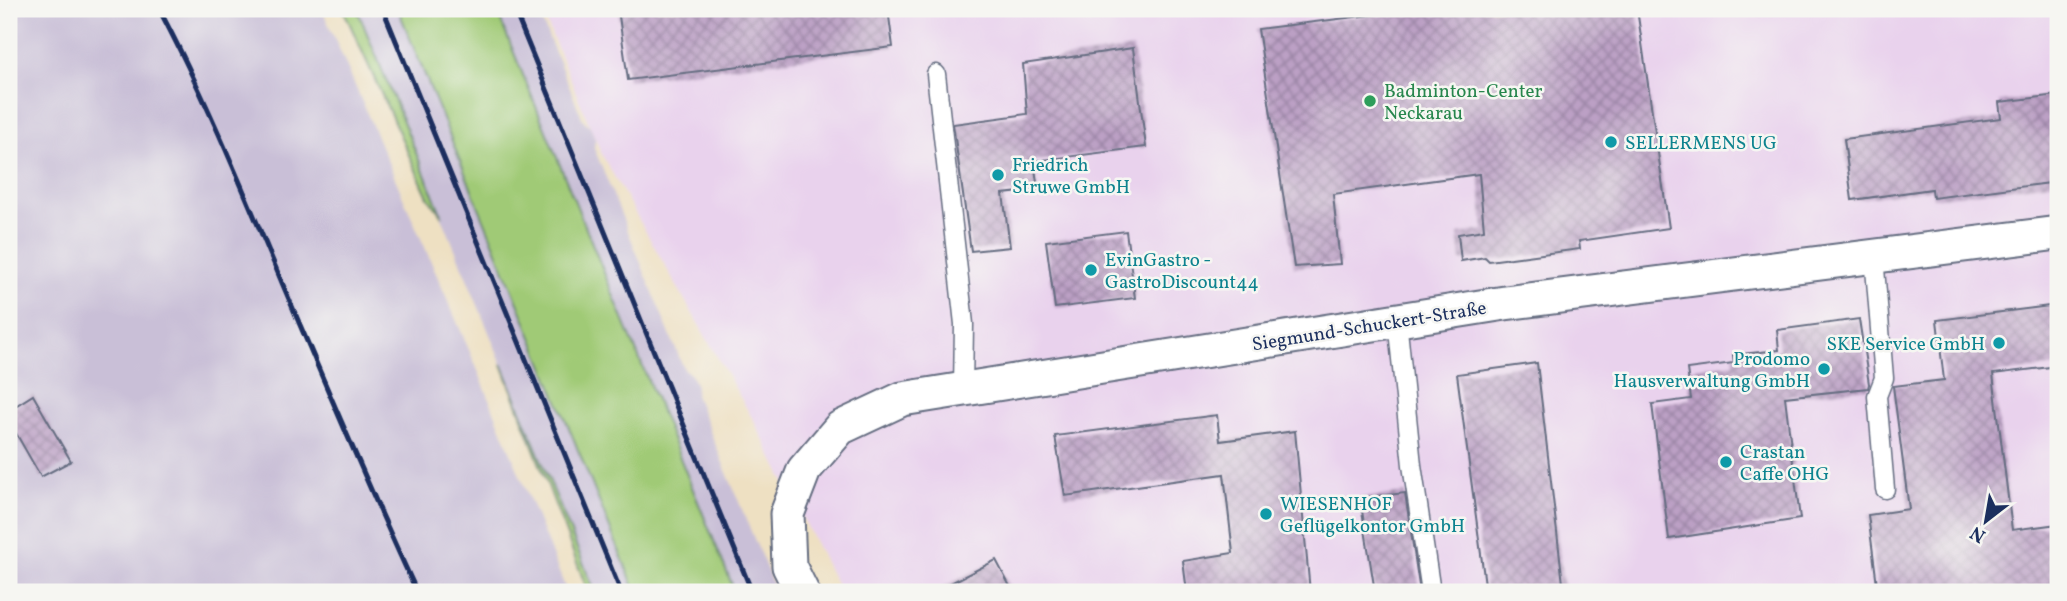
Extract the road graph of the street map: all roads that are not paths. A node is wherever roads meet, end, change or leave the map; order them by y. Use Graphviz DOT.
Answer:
graph roads {
  1 [pos="936,74"];
  2 [pos="2058,233"];
  3 [pos="1874,256"];
  4 [pos="1397,320"];
  5 [pos="962,390"];
  6 [pos="1885,489"];
  7 [pos="795,579"];
  8 [pos="1431,592"];
  1 -- 5 [label="lane"];
  2 -- 3 [label="street, Siegmund-Schuckert-Straße"];
  3 -- 4 [label="street, Siegmund-Schuckert-Straße"];
  3 -- 6 [label="lane"];
  4 -- 5 [label="street, Siegmund-Schuckert-Straße"];
  4 -- 8 [label="lane"];
  5 -- 7 [label="street, Siegmund-Schuckert-Straße"];
}
